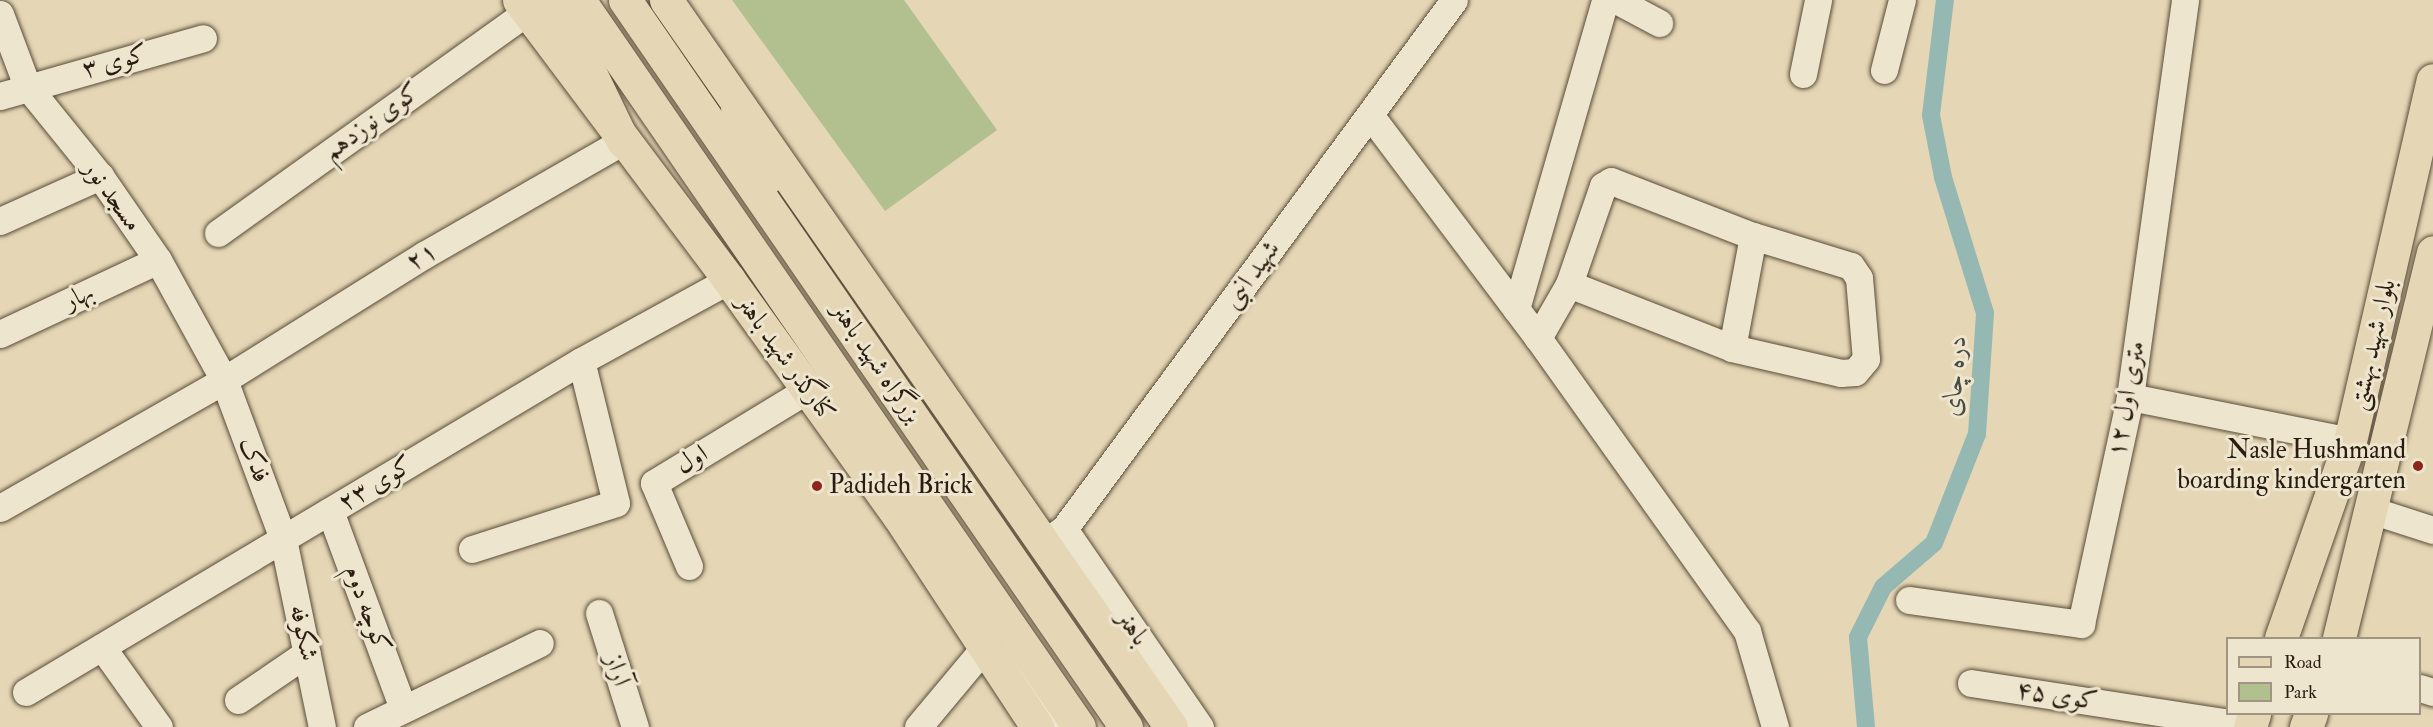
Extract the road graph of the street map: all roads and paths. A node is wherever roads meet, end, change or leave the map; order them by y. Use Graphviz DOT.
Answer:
graph roads {
  1 [pos="579,0"];
  2 [pos="625,0"];
  3 [pos="666,0"];
  4 [pos="1454,0"];
  5 [pos="1605,0"];
  6 [pos="1616,0"];
  7 [pos="1818,0"];
  8 [pos="1902,0"];
  9 [pos="2185,0"];
  10 [pos="534,4"];
  11 [pos="0,14"];
  12 [pos="1659,23"];
  13 [pos="204,38"];
  14 [pos="1884,70"];
  15 [pos="1803,75"];
  16 [pos="2433,80"];
  17 [pos="27,86"];
  18 [pos="0,96"];
  19 [pos="737,107"];
  20 [pos="1370,115"];
  21 [pos="623,141"];
  22 [pos="100,176"];
  23 [pos="0,221"];
  24 [pos="218,233"];
  25 [pos="789,233"];
  26 [pos="1753,236"];
  27 [pos="2433,252"];
  28 [pos="158,260"];
  29 [pos="729,280"];
  30 [pos="1569,284"];
  31 [pos="1516,309"];
  32 [pos="0,334"];
  33 [pos="1538,338"];
  34 [pos="1732,348"];
  35 [pos="580,361"];
  36 [pos="224,380"];
  37 [pos="807,390"];
  38 [pos="2130,398"];
  39 [pos="2350,441"];
  40 [pos="0,508"];
  41 [pos="2372,510"];
  42 [pos="330,511"];
  43 [pos="2433,530"];
  44 [pos="1054,537"];
  45 [pos="283,539"];
  46 [pos="472,549"];
  47 [pos="689,566"];
  48 [pos="1909,600"];
  49 [pos="599,613"];
  50 [pos="2282,637"];
  51 [pos="2340,637"];
  52 [pos="540,643"];
  53 [pos="102,647"];
  54 [pos="985,647"];
  55 [pos="307,653"];
  56 [pos="1971,683"];
  57 [pos="26,692"];
  58 [pos="238,700"];
  59 [pos="403,708"];
  60 [pos="2251,722"];
  61 [pos="159,727"];
  62 [pos="322,727"];
  63 [pos="367,727"];
  64 [pos="635,727"];
  65 [pos="918,727"];
  66 [pos="1036,727"];
  67 [pos="1070,727"];
  68 [pos="1079,727"];
  69 [pos="1126,727"];
  70 [pos="1171,727"];
  71 [pos="1200,727"];
  72 [pos="1775,727"];
  1 -- 68 [label="main road, بزرگراه شهید باهنر"];
  2 -- 25 [label="main road, بزرگراه شهید باهنر"];
  3 -- 19 [label="main road"];
  4 -- 20 [label="street, شهید انبی"];
  5 -- 31 [label="street"];
  6 -- 12 [label="street"];
  7 -- 15 [label="street"];
  8 -- 14 [label="street"];
  9 -- 38 [label="street, ۱۲ متری اول"];
  10 -- 21 [label="main road, کنارگذر شهید باهنر"];
  10 -- 24 [label="street, کوی نوزدهم"];
  11 -- 17 [label="street, مسجد نور"];
  13 -- 17 [label="street, کوی ۳"];
  16 -- 39 [label="main road, بلوار شهید بهشتی"];
  17 -- 18 [label="street, کوی ۳"];
  17 -- 22 [label="street, مسجد نور"];
  19 -- 25 [label="main road"];
  19 -- 44 [label="main road"];
  20 -- 31 [label="street"];
  20 -- 44 [label="street, شهید انبی"];
  21 -- 29 [label="main road, کنارگذر شهید باهنر"];
  21 -- 36 [label="street, ۲۱"];
  22 -- 23 [label="street"];
  22 -- 28 [label="street, مسجد نور"];
  25 -- 69 [label="main road, بزرگراه شهید باهنر"];
  26 -- 30 [label="street"];
  26 -- 34 [label="street"];
  26 -- 34 [label="street"];
  27 -- 41 [label="main road, بلوار شهید بهشتی"];
  28 -- 32 [label="street, بهار"];
  28 -- 36 [label="street, مسجد نور"];
  29 -- 35 [label="street, کوی ۲۳"];
  29 -- 37 [label="main road, کنارگذر شهید باهنر"];
  30 -- 33 [label="street"];
  30 -- 34 [label="street"];
  31 -- 33 [label="street"];
  33 -- 72 [label="street"];
  35 -- 42 [label="street, کوی ۲۳"];
  35 -- 46 [label="street"];
  36 -- 40 [label="street, ۲۱"];
  36 -- 45 [label="street, فدک"];
  37 -- 47 [label="street, اول"];
  37 -- 54 [label="main road, کنارگذر شهید باهنر"];
  38 -- 39 [label="street"];
  38 -- 48 [label="street, ۱۲ متری اول"];
  39 -- 50 [label="main road, بلوار شهید بهشتی"];
  41 -- 43 [label="street"];
  41 -- 51 [label="main road, بلوار شهید بهشتی"];
  42 -- 45 [label="street, کوی ۲۳"];
  42 -- 59 [label="street, کوچه دوم"];
  44 -- 70 [label="main road"];
  44 -- 71 [label="street, باهنر"];
  45 -- 53 [label="street, کوی ۲۳"];
  45 -- 55 [label="street, شکوفه"];
  49 -- 64 [label="street, آراز"];
  52 -- 59 [label="street"];
  53 -- 57 [label="street, کوی ۲۳"];
  53 -- 61 [label="street"];
  54 -- 65 [label="street"];
  54 -- 66 [label="main road, کنارگذر شهید باهنر"];
  54 -- 67 [label="street"];
  55 -- 58 [label="street"];
  55 -- 62 [label="street, شکوفه"];
  56 -- 60 [label="street, کوی ۴۵"];
  59 -- 63 [label="street"];
}
